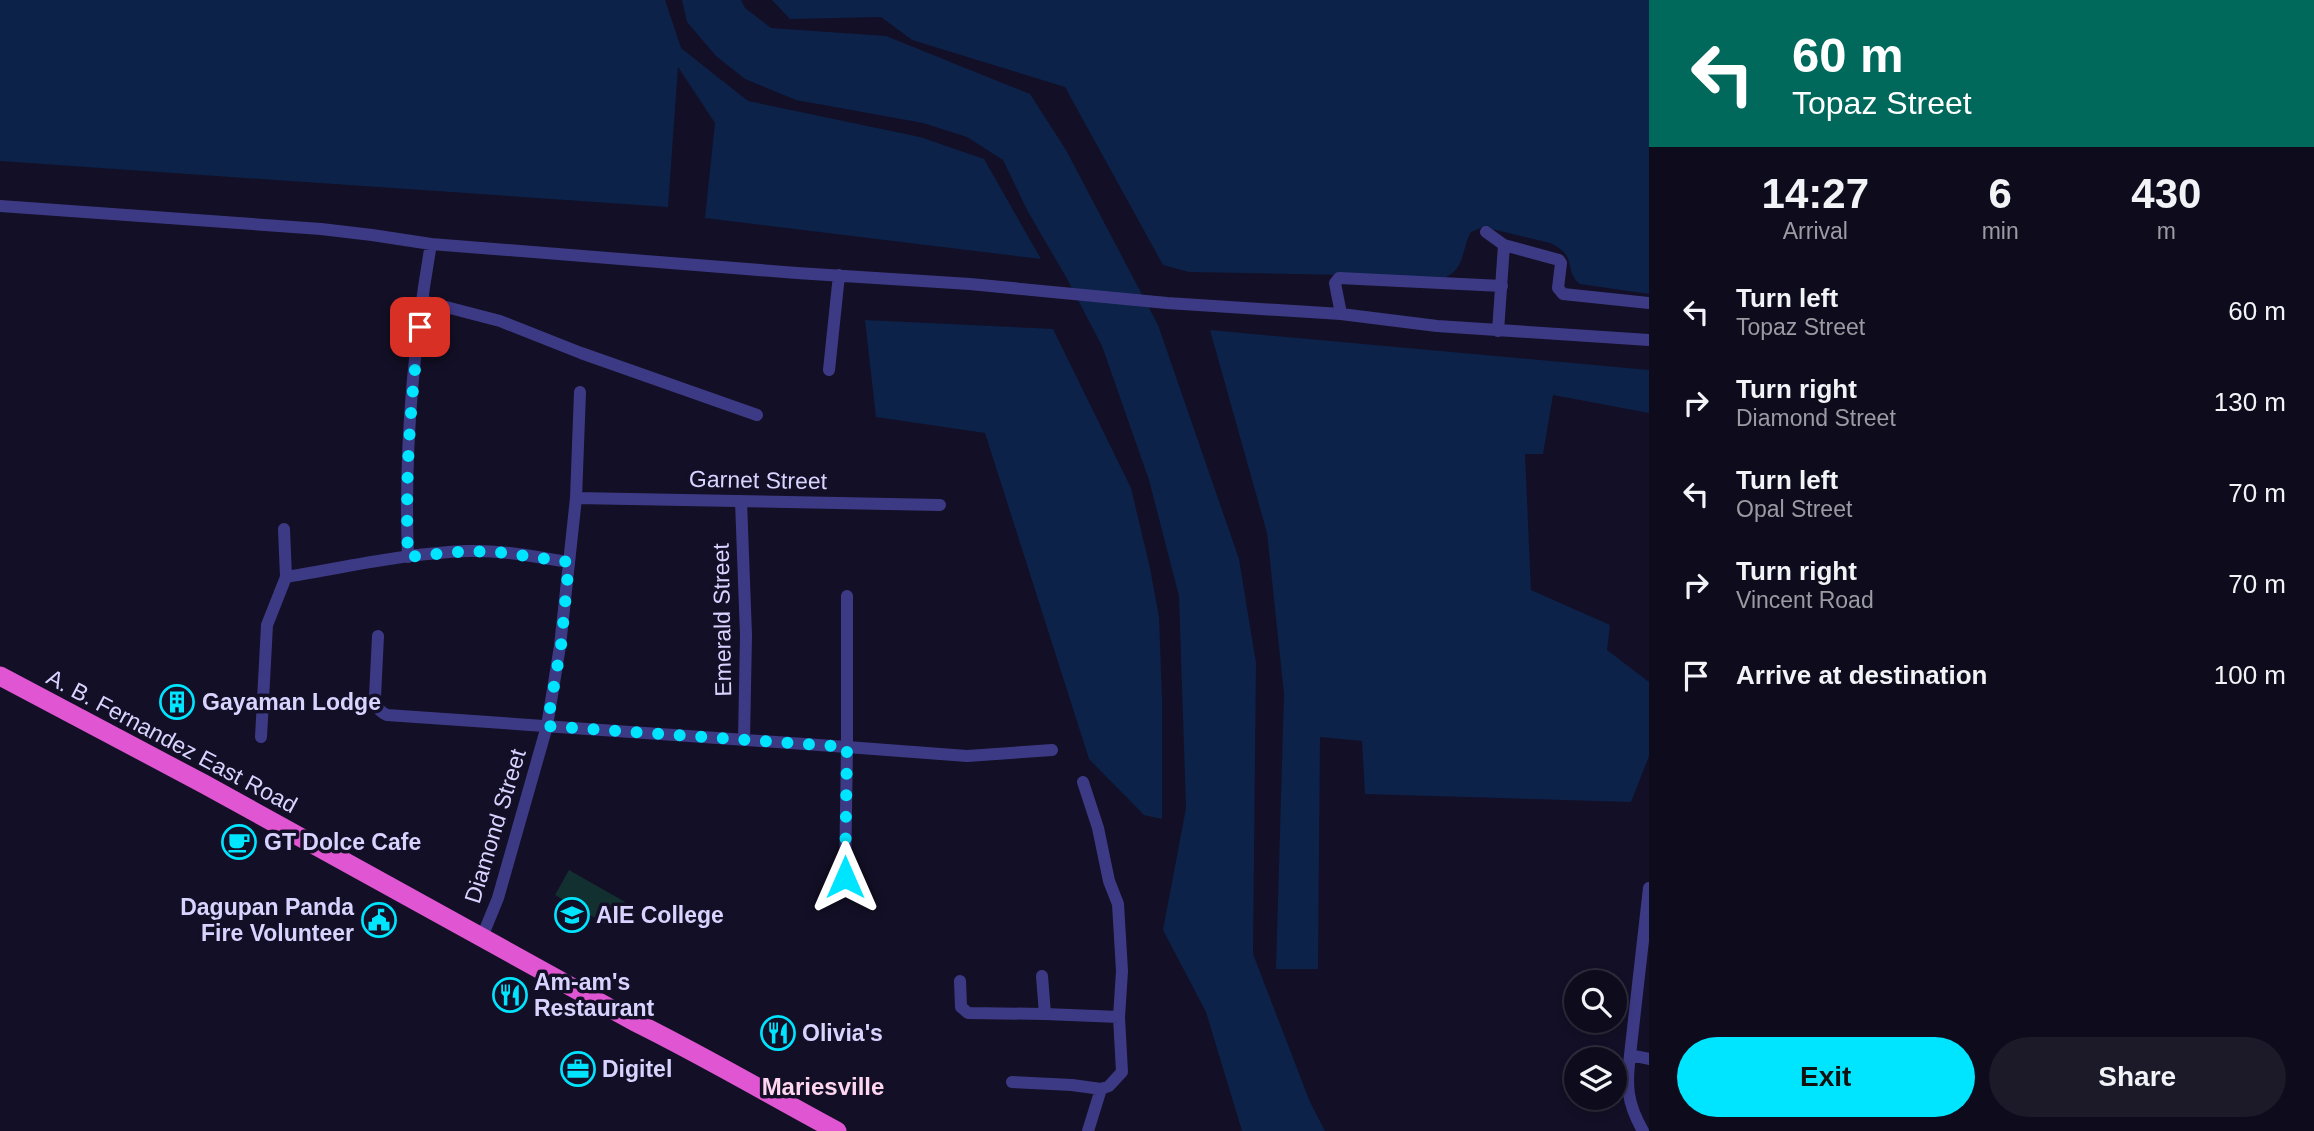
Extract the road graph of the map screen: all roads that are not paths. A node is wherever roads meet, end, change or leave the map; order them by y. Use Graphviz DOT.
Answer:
graph roads {
  1 [pos="0,206"];
  2 [pos="1486,232"];
  3 [pos="431,244"];
  4 [pos="1504,245"];
  5 [pos="839,275"];
  6 [pos="1502,286"];
  7 [pos="423,301"];
  8 [pos="1649,303"];
  9 [pos="1340,314"];
  10 [pos="1498,331"];
  11 [pos="1649,340"];
  12 [pos="829,370"];
  13 [pos="580,392"];
  14 [pos="757,415"];
  15 [pos="576,498"];
  16 [pos="741,501"];
  17 [pos="940,505"];
  18 [pos="284,529"];
  19 [pos="408,557"];
  20 [pos="569,562"];
  21 [pos="286,577"];
  22 [pos="847,596"];
  23 [pos="377,636"];
  24 [pos="0,676"];
  25 [pos="547,726"];
  26 [pos="261,737"];
  27 [pos="744,740"];
  28 [pos="847,747"];
  29 [pos="1052,750"];
  30 [pos="1083,782"];
  31 [pos="845,877"];
  32 [pos="1649,888"];
  33 [pos="482,937"];
  34 [pos="1042,976"];
  35 [pos="960,981"];
  36 [pos="1045,1014"];
  37 [pos="1119,1017"];
  38 [pos="1630,1055"];
  39 [pos="1649,1059"];
  40 [pos="1012,1082"];
  41 [pos="1101,1089"];
  42 [pos="837,1131"];
  43 [pos="1088,1131"];
  44 [pos="1643,1131"];
  1 -- 3 [label="street"];
  2 -- 4 [label="street"];
  3 -- 5 [label="street"];
  3 -- 7 [label="street"];
  4 -- 6 [label="street"];
  4 -- 8 [label="street"];
  5 -- 9 [label="street"];
  5 -- 12 [label="street"];
  6 -- 9 [label="street"];
  6 -- 10 [label="street"];
  7 -- 14 [label="street"];
  7 -- 19 [label="street"];
  9 -- 10 [label="street"];
  10 -- 11 [label="street"];
  13 -- 15 [label="street, Diamond Street"];
  15 -- 16 [label="street, Garnet Street"];
  15 -- 20 [label="street, Diamond Street"];
  16 -- 17 [label="street, Garnet Street"];
  16 -- 27 [label="street, Emerald Street"];
  18 -- 21 [label="street"];
  19 -- 20 [label="street"];
  19 -- 21 [label="street"];
  20 -- 25 [label="street, Diamond Street"];
  21 -- 26 [label="street"];
  22 -- 28 [label="street"];
  23 -- 25 [label="street"];
  24 -- 33 [label="highway, A. B. Fernandez East Road"];
  25 -- 27 [label="street"];
  25 -- 33 [label="street, Diamond Street"];
  27 -- 28 [label="street"];
  28 -- 29 [label="street"];
  28 -- 31 [label="street"];
  30 -- 37 [label="street"];
  32 -- 38 [label="street"];
  33 -- 42 [label="highway, A. B. Fernandez East Road"];
  34 -- 36 [label="street"];
  35 -- 36 [label="street"];
  36 -- 37 [label="street"];
  37 -- 41 [label="street"];
  38 -- 39 [label="street"];
  38 -- 44 [label="street"];
  40 -- 41 [label="street"];
  41 -- 43 [label="street"];
}
